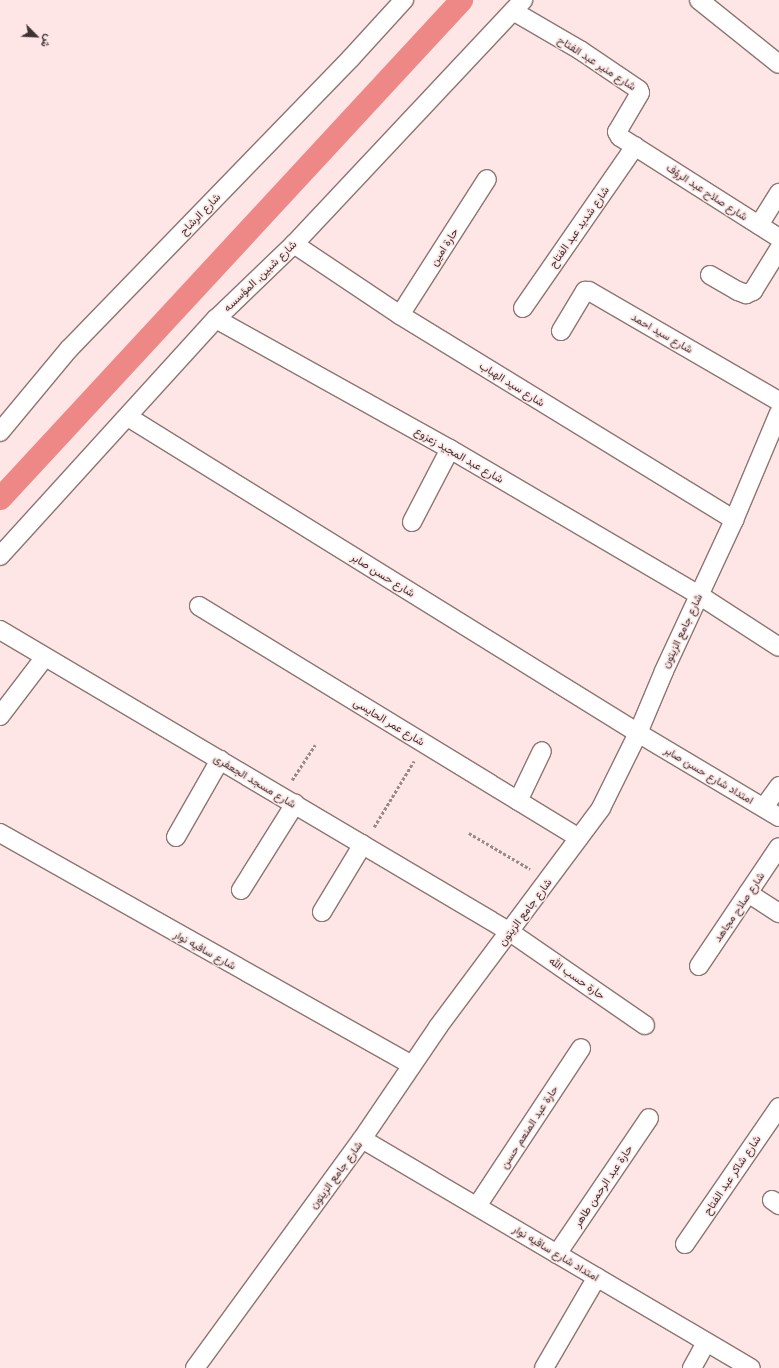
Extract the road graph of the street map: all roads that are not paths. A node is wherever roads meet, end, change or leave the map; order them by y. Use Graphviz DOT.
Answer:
graph roads {
  1 [pos="404,0"];
  2 [pos="699,0"];
  3 [pos="518,5"];
  4 [pos="779,64"];
  5 [pos="635,146"];
  6 [pos="487,179"];
  7 [pos="779,193"];
  8 [pos="759,225"];
  9 [pos="779,238"];
  10 [pos="294,244"];
  11 [pos="779,249"];
  12 [pos="710,275"];
  13 [pos="523,308"];
  14 [pos="400,315"];
  15 [pos="216,319"];
  16 [pos="561,332"];
  17 [pos="779,402"];
  18 [pos="779,413"];
  19 [pos="128,417"];
  20 [pos="0,432"];
  21 [pos="450,449"];
  22 [pos="734,520"];
  23 [pos="412,522"];
  24 [pos="0,556"];
  25 [pos="699,595"];
  26 [pos="198,606"];
  27 [pos="0,630"];
  28 [pos="779,647"];
  29 [pos="45,657"];
  30 [pos="0,716"];
  31 [pos="638,733"];
  32 [pos="542,751"];
  33 [pos="220,760"];
  34 [pos="779,786"];
  35 [pos="288,800"];
  36 [pos="518,801"];
  37 [pos="764,807"];
  38 [pos="779,817"];
  39 [pos="0,833"];
  40 [pos="176,836"];
  41 [pos="579,838"];
  42 [pos="363,844"];
  43 [pos="779,847"];
  44 [pos="241,890"];
  45 [pos="748,893"];
  46 [pos="322,912"];
  47 [pos="779,912"];
  48 [pos="510,932"];
  49 [pos="699,966"];
  50 [pos="645,1025"];
  51 [pos="581,1048"];
  52 [pos="411,1065"];
  53 [pos="779,1107"];
  54 [pos="649,1118"];
  55 [pos="362,1138"];
  56 [pos="477,1206"];
  57 [pos="685,1244"];
  58 [pos="557,1254"];
  59 [pos="597,1277"];
  60 [pos="706,1343"];
  61 [pos="195,1368"];
  62 [pos="544,1368"];
  63 [pos="692,1368"];
  64 [pos="750,1368"];
  1 -- 20 [label="street, شارع الرشاح"];
  2 -- 4 [label="street"];
  3 -- 5 [label="street, شارع منير عبد الفتاح"];
  3 -- 10 [label="street, شارع شبين, المؤسسه"];
  5 -- 8 [label="street, شارع صلاح عبد الرؤف"];
  5 -- 13 [label="street, شارع شديد عبد الفتاح"];
  6 -- 14 [label="street, حارة امين"];
  7 -- 8 [label="street"];
  8 -- 9 [label="street, شارع صلاح عبد الرؤف"];
  10 -- 14 [label="street, شارع سيد الهباب"];
  10 -- 15 [label="street, شارع شبين, المؤسسه"];
  11 -- 12 [label="street"];
  14 -- 22 [label="street, شارع سيد الهباب"];
  15 -- 19 [label="street, شارع شبين, المؤسسه"];
  15 -- 21 [label="street, شارع عبد المجيد زعزوع"];
  16 -- 17 [label="street, شارع سيد احمد"];
  18 -- 22 [label="street, شارع جامع الزيتون"];
  19 -- 24 [label="street, شارع شبين, المؤسسه"];
  19 -- 31 [label="street, شارع حسن صابر"];
  21 -- 23 [label="street"];
  21 -- 25 [label="street, شارع عبد المجيد زعزوع"];
  22 -- 25 [label="street, شارع جامع الزيتون"];
  25 -- 28 [label="street, شارع عبد المجيد زعزوع"];
  25 -- 31 [label="street, شارع جامع الزيتون"];
  26 -- 36 [label="street, شارع عمر الحايسى"];
  27 -- 29 [label="street, شارع مسجد الجعفرى"];
  29 -- 30 [label="street"];
  29 -- 33 [label="street, شارع مسجد الجعفرى"];
  31 -- 37 [label="street, امتداد شارع حسن صابر"];
  31 -- 41 [label="street, شارع جامع الزيتون"];
  32 -- 36 [label="street"];
  33 -- 35 [label="street, شارع مسجد الجعفرى"];
  33 -- 40 [label="street"];
  34 -- 37 [label="street"];
  35 -- 42 [label="street, شارع مسجد الجعفرى"];
  35 -- 44 [label="street"];
  36 -- 41 [label="street, شارع عمر الحايسى"];
  37 -- 38 [label="street, امتداد شارع حسن صابر"];
  39 -- 52 [label="street, شارع سافيه نوار"];
  41 -- 48 [label="street, شارع جامع الزيتون"];
  42 -- 46 [label="street"];
  42 -- 48 [label="street, شارع مسجد الجعفرى"];
  43 -- 45 [label="street, شارع صلاح مجاهد"];
  45 -- 47 [label="street"];
  45 -- 49 [label="street, شارع صلاح مجاهد"];
  48 -- 50 [label="street, حارة حسب الله"];
  48 -- 52 [label="street, شارع جامع الزيتون"];
  51 -- 56 [label="street, حارة عبد المنعم حسن"];
  52 -- 55 [label="street, شارع جامع الزيتون"];
  53 -- 57 [label="street, شارع شاكر عبد الفتاح"];
  54 -- 58 [label="street, حارة عبد الرحمن طاهر"];
  55 -- 56 [label="street, امتداد شارع ساقيه نوار"];
  55 -- 61 [label="street, شارع جامع الزيتون"];
  56 -- 58 [label="street, امتداد شارع ساقيه نوار"];
  58 -- 59 [label="street, امتداد شارع ساقيه نوار"];
  59 -- 60 [label="street, امتداد شارع ساقيه نوار"];
  59 -- 62 [label="street"];
  60 -- 63 [label="street"];
  60 -- 64 [label="street, امتداد شارع ساقيه نوار"];
}
